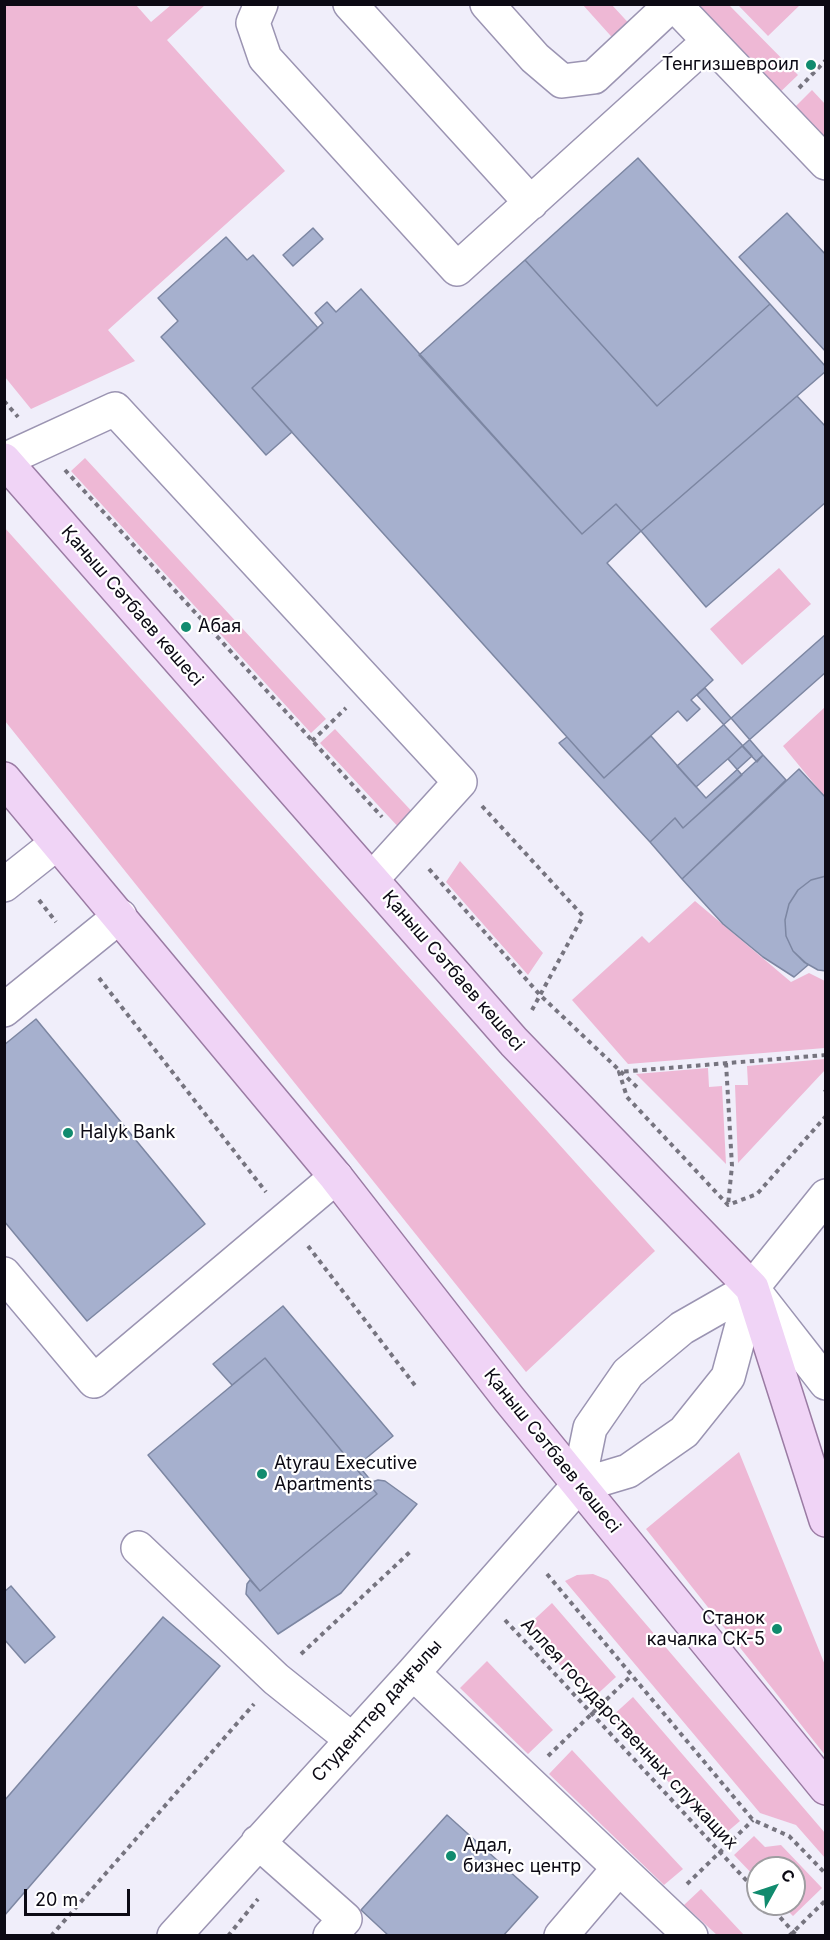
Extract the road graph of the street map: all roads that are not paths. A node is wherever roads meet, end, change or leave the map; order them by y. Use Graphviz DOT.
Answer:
graph roads {
  1 [pos="261,4"];
  2 [pos="350,4"];
  3 [pos="487,4"];
  4 [pos="673,4"];
  5 [pos="709,41"];
  6 [pos="825,163"];
  7 [pos="531,203"];
  8 [pos="4,460"];
  9 [pos="4,779"];
  10 [pos="57,843"];
  11 [pos="11,879"];
  12 [pos="372,879"];
  13 [pos="120,916"];
  14 [pos="4,1010"];
  15 [pos="336,1177"];
  16 [pos="825,1196"];
  17 [pos="4,1274"];
  18 [pos="752,1288"];
  19 [pos="825,1383"];
  20 [pos="578,1486"];
  21 [pos="825,1520"];
  22 [pos="138,1548"];
  23 [pos="413,1673"];
  24 [pos="351,1739"];
  25 [pos="825,1788"];
  26 [pos="258,1842"];
  27 [pos="619,1868"];
  28 [pos="663,1922"];
  29 [pos="174,1935"];
  30 [pos="330,1935"];
  31 [pos="561,1935"];
  32 [pos="691,1935"];
  1 -- 7 [label="street"];
  2 -- 7 [label="street"];
  3 -- 4 [label="street"];
  4 -- 5 [label="street"];
  5 -- 6 [label="street"];
  5 -- 7 [label="street"];
  8 -- 12 [label="main road, Қаныш Сәтбаев көшесі"];
  8 -- 12 [label="street"];
  9 -- 10 [label="main road, Қаныш Сәтбаев көшесі"];
  10 -- 11 [label="street"];
  10 -- 13 [label="main road, Қаныш Сәтбаев көшесі"];
  12 -- 18 [label="main road, Қаныш Сәтбаев көшесі"];
  13 -- 14 [label="street"];
  13 -- 15 [label="main road, Қаныш Сәтбаев көшесі"];
  15 -- 17 [label="street"];
  15 -- 20 [label="main road, Қаныш Сәтбаев көшесі"];
  16 -- 18 [label="street"];
  18 -- 19 [label="street"];
  18 -- 20 [label="street"];
  18 -- 20 [label="street"];
  18 -- 21 [label="main road, Қаныш Сәтбаев көшесі"];
  20 -- 23 [label="street, Студенттер даңғылы"];
  20 -- 25 [label="main road, Қаныш Сәтбаев көшесі"];
  22 -- 24 [label="street"];
  23 -- 24 [label="street, Студенттер даңғылы"];
  23 -- 27 [label="street"];
  24 -- 26 [label="street, Студенттер даңғылы"];
  26 -- 29 [label="street, Студенттер даңғылы"];
  26 -- 30 [label="street"];
  27 -- 28 [label="street"];
  27 -- 31 [label="street"];
  28 -- 32 [label="street"];
}
